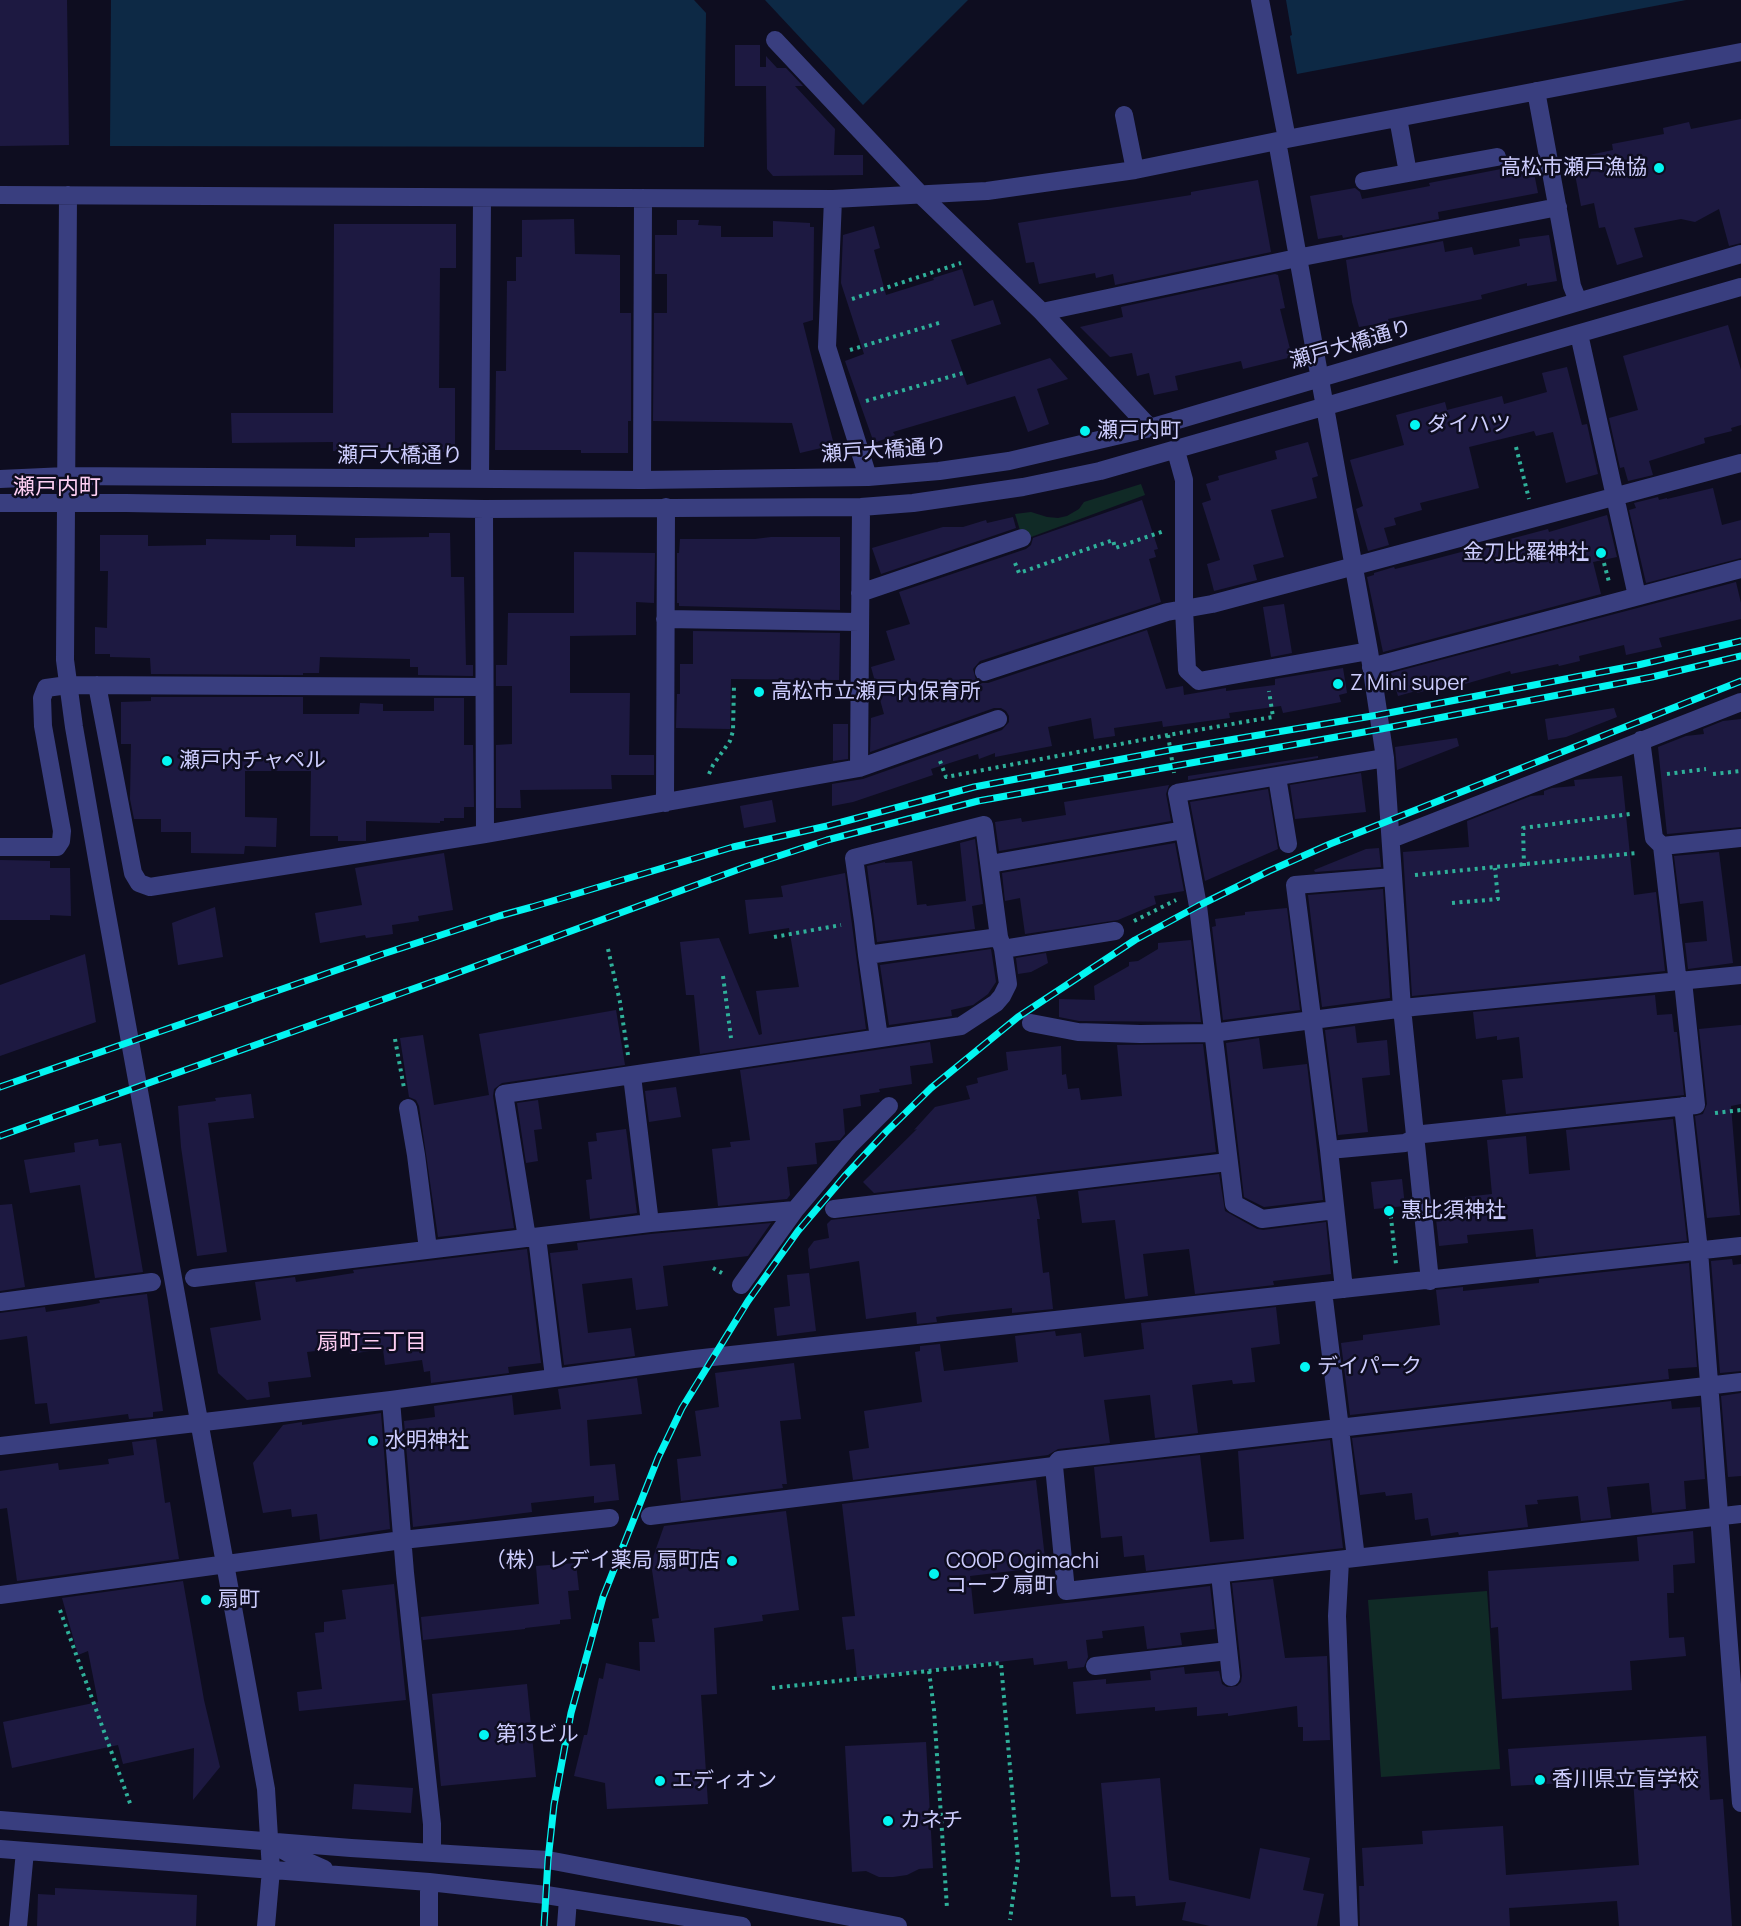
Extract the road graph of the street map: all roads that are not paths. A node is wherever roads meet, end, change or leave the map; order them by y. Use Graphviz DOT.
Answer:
graph roads {
  1 [pos="1260,0"];
  2 [pos="775,40"];
  3 [pos="1741,52"];
  4 [pos="1536,91"];
  5 [pos="1124,115"];
  6 [pos="1398,118"];
  7 [pos="1282,140"];
  8 [pos="1497,157"];
  9 [pos="1135,170"];
  10 [pos="1408,173"];
  11 [pos="1364,181"];
  12 [pos="0,195"];
  13 [pos="68,195"];
  14 [pos="921,195"];
  15 [pos="482,198"];
  16 [pos="643,198"];
  17 [pos="833,199"];
  18 [pos="1558,207"];
  19 [pos="1741,254"];
  20 [pos="1297,258"];
  21 [pos="1741,287"];
  22 [pos="1578,301"];
  23 [pos="1042,312"];
  24 [pos="1579,334"];
  25 [pos="1319,379"];
  26 [pos="1324,406"];
  27 [pos="1150,428"];
  28 [pos="1176,451"];
  29 [pos="1741,463"];
  30 [pos="66,476"];
  31 [pos="868,477"];
  32 [pos="0,479"];
  33 [pos="480,479"];
  34 [pos="642,480"];
  35 [pos="1614,498"];
  36 [pos="0,503"];
  37 [pos="66,503"];
  38 [pos="666,507"];
  39 [pos="861,507"];
  40 [pos="484,509"];
  41 [pos="1015,540"];
  42 [pos="1352,565"];
  43 [pos="1741,568"];
  44 [pos="860,593"];
  45 [pos="1637,596"];
  46 [pos="1184,609"];
  47 [pos="665,619"];
  48 [pos="860,622"];
  49 [pos="1370,659"];
  50 [pos="984,672"];
  51 [pos="68,685"];
  52 [pos="97,685"];
  53 [pos="484,687"];
  54 [pos="1741,702"];
  55 [pos="998,719"];
  56 [pos="1641,740"];
  57 [pos="1385,758"];
  58 [pos="859,768"];
  59 [pos="1277,777"];
  60 [pos="666,803"];
  61 [pos="1184,830"];
  62 [pos="485,834"];
  63 [pos="1741,838"];
  64 [pos="1391,839"];
  65 [pos="1288,844"];
  66 [pos="1662,846"];
  67 [pos="0,847"];
  68 [pos="990,864"];
  69 [pos="1393,877"];
  70 [pos="1115,931"];
  71 [pos="1001,943"];
  72 [pos="867,955"];
  73 [pos="1741,975"];
  74 [pos="1683,981"];
  75 [pos="1402,1008"];
  76 [pos="1312,1020"];
  77 [pos="1031,1023"];
  78 [pos="1212,1033"];
  79 [pos="879,1038"];
  80 [pos="632,1076"];
  81 [pos="889,1106"];
  82 [pos="1683,1106"];
  83 [pos="408,1108"];
  84 [pos="1415,1136"];
  85 [pos="1329,1150"];
  86 [pos="1228,1162"];
  87 [pos="834,1209"];
  88 [pos="795,1210"];
  89 [pos="1335,1210"];
  90 [pos="650,1223"];
  91 [pos="532,1237"];
  92 [pos="1741,1246"];
  93 [pos="428,1250"];
  94 [pos="1699,1251"];
  95 [pos="194,1278"];
  96 [pos="1430,1281"];
  97 [pos="152,1282"];
  98 [pos="741,1285"];
  99 [pos="1344,1289"];
  100 [pos="1323,1291"];
  101 [pos="0,1302"];
  102 [pos="554,1377"];
  103 [pos="1741,1382"];
  104 [pos="1708,1385"];
  105 [pos="391,1400"];
  106 [pos="199,1423"];
  107 [pos="1341,1428"];
  108 [pos="0,1446"];
  109 [pos="1054,1466"];
  110 [pos="1741,1514"];
  111 [pos="650,1516"];
  112 [pos="1718,1516"];
  113 [pos="610,1518"];
  114 [pos="402,1540"];
  115 [pos="1348,1559"];
  116 [pos="226,1563"];
  117 [pos="1220,1574"];
  118 [pos="0,1595"];
  119 [pos="1227,1651"];
  120 [pos="1095,1666"];
  121 [pos="1231,1677"];
  122 [pos="1737,1699"];
  123 [pos="1741,1803"];
  124 [pos="0,1820"];
  125 [pos="269,1842"];
  126 [pos="0,1849"];
  127 [pos="25,1851"];
  128 [pos="432,1852"];
  129 [pos="225,1866"];
  130 [pos="271,1870"];
  131 [pos="337,1875"];
  132 [pos="429,1882"];
  133 [pos="568,1899"];
  134 [pos="18,1926"];
  135 [pos="266,1926"];
  136 [pos="429,1926"];
  137 [pos="566,1926"];
  138 [pos="742,1926"];
  139 [pos="898,1926"];
  140 [pos="1349,1926"];
  1 -- 7 [label="street"];
  2 -- 14 [label="street"];
  3 -- 4 [label="street"];
  4 -- 6 [label="street"];
  4 -- 18 [label="street"];
  5 -- 9 [label="street"];
  6 -- 7 [label="street"];
  6 -- 10 [label="street"];
  7 -- 9 [label="street"];
  7 -- 20 [label="street"];
  8 -- 10 [label="street"];
  9 -- 14 [label="street"];
  10 -- 11 [label="street"];
  12 -- 13 [label="street"];
  13 -- 15 [label="street"];
  13 -- 30 [label="street"];
  14 -- 17 [label="street"];
  14 -- 23 [label="street"];
  15 -- 16 [label="street"];
  15 -- 33 [label="street"];
  16 -- 17 [label="street"];
  16 -- 34 [label="street"];
  17 -- 31 [label="street"];
  18 -- 20 [label="street"];
  18 -- 22 [label="street"];
  19 -- 22 [label="street, 瀬戸大橋通り"];
  20 -- 23 [label="street"];
  20 -- 25 [label="street"];
  21 -- 24 [label="street"];
  22 -- 25 [label="street, 瀬戸大橋通り"];
  23 -- 27 [label="street"];
  24 -- 26 [label="street"];
  24 -- 35 [label="street"];
  25 -- 26 [label="street"];
  25 -- 27 [label="street, 瀬戸大橋通り"];
  26 -- 28 [label="street"];
  26 -- 42 [label="street"];
  27 -- 31 [label="street, 瀬戸大橋通り"];
  28 -- 39 [label="street"];
  28 -- 46 [label="street"];
  29 -- 35 [label="street"];
  30 -- 32 [label="street, 瀬戸大橋通り"];
  30 -- 33 [label="street, 瀬戸大橋通り"];
  30 -- 37 [label="street"];
  31 -- 34 [label="street, 瀬戸大橋通り"];
  33 -- 34 [label="street, 瀬戸大橋通り"];
  35 -- 42 [label="street"];
  35 -- 45 [label="street"];
  36 -- 37 [label="street"];
  37 -- 40 [label="street"];
  37 -- 51 [label="street"];
  38 -- 39 [label="street"];
  38 -- 40 [label="street"];
  38 -- 47 [label="street"];
  39 -- 44 [label="street"];
  40 -- 53 [label="street"];
  41 -- 44 [label="street"];
  42 -- 46 [label="street"];
  42 -- 49 [label="street"];
  43 -- 45 [label="street"];
  44 -- 48 [label="street"];
  45 -- 49 [label="street"];
  46 -- 49 [label="street"];
  46 -- 50 [label="street"];
  47 -- 48 [label="street"];
  47 -- 60 [label="street"];
  48 -- 58 [label="street"];
  49 -- 57 [label="street"];
  51 -- 52 [label="street"];
  51 -- 67 [label="street"];
  51 -- 106 [label="street"];
  52 -- 53 [label="street"];
  52 -- 62 [label="street"];
  53 -- 62 [label="street"];
  54 -- 56 [label="street"];
  55 -- 58 [label="street"];
  56 -- 64 [label="street"];
  56 -- 66 [label="street"];
  57 -- 59 [label="street"];
  57 -- 64 [label="street"];
  58 -- 60 [label="street"];
  59 -- 61 [label="street"];
  59 -- 65 [label="street"];
  60 -- 62 [label="street"];
  61 -- 68 [label="street"];
  61 -- 78 [label="street"];
  63 -- 66 [label="street"];
  64 -- 69 [label="street"];
  66 -- 74 [label="street"];
  68 -- 71 [label="street"];
  68 -- 72 [label="street"];
  69 -- 75 [label="street"];
  69 -- 76 [label="street"];
  70 -- 71 [label="street"];
  71 -- 72 [label="street"];
  71 -- 79 [label="street"];
  72 -- 79 [label="street"];
  73 -- 74 [label="street"];
  74 -- 75 [label="street"];
  74 -- 82 [label="street"];
  75 -- 76 [label="street"];
  75 -- 84 [label="street"];
  76 -- 78 [label="street"];
  76 -- 85 [label="street"];
  77 -- 78 [label="street"];
  78 -- 86 [label="street"];
  79 -- 80 [label="street"];
  80 -- 90 [label="street"];
  80 -- 91 [label="street"];
  81 -- 88 [label="street"];
  82 -- 84 [label="street"];
  82 -- 94 [label="street"];
  83 -- 93 [label="street"];
  84 -- 85 [label="street"];
  84 -- 96 [label="street"];
  85 -- 89 [label="street"];
  86 -- 87 [label="street"];
  86 -- 89 [label="street"];
  88 -- 90 [label="street"];
  88 -- 98 [label="street"];
  89 -- 99 [label="street"];
  90 -- 91 [label="street"];
  91 -- 93 [label="street"];
  91 -- 102 [label="street"];
  92 -- 94 [label="street"];
  93 -- 95 [label="street"];
  94 -- 96 [label="street"];
  94 -- 104 [label="street"];
  96 -- 99 [label="street"];
  97 -- 101 [label="street"];
  99 -- 100 [label="street"];
  100 -- 102 [label="street"];
  100 -- 107 [label="street"];
  102 -- 105 [label="street"];
  103 -- 104 [label="street"];
  104 -- 107 [label="street"];
  104 -- 112 [label="street"];
  105 -- 106 [label="street"];
  105 -- 114 [label="street"];
  106 -- 108 [label="street"];
  106 -- 116 [label="street"];
  107 -- 109 [label="street"];
  107 -- 115 [label="street"];
  109 -- 111 [label="street"];
  109 -- 117 [label="street"];
  110 -- 112 [label="street"];
  112 -- 115 [label="street"];
  112 -- 122 [label="street"];
  113 -- 114 [label="street"];
  114 -- 116 [label="street"];
  114 -- 128 [label="street"];
  115 -- 117 [label="street"];
  115 -- 140 [label="street"];
  116 -- 118 [label="street"];
  116 -- 125 [label="street"];
  117 -- 119 [label="street"];
  119 -- 120 [label="street"];
  119 -- 121 [label="street"];
  122 -- 123 [label="street"];
  124 -- 125 [label="street"];
  125 -- 128 [label="street"];
  125 -- 129 [label="street"];
  125 -- 130 [label="street"];
  125 -- 131 [label="street"];
  126 -- 127 [label="street"];
  127 -- 129 [label="street"];
  127 -- 134 [label="street"];
  128 -- 139 [label="street"];
  129 -- 130 [label="street"];
  130 -- 131 [label="street"];
  130 -- 135 [label="street"];
  131 -- 132 [label="street"];
  132 -- 133 [label="street"];
  132 -- 136 [label="street"];
  133 -- 137 [label="street"];
  133 -- 138 [label="street"];
}
